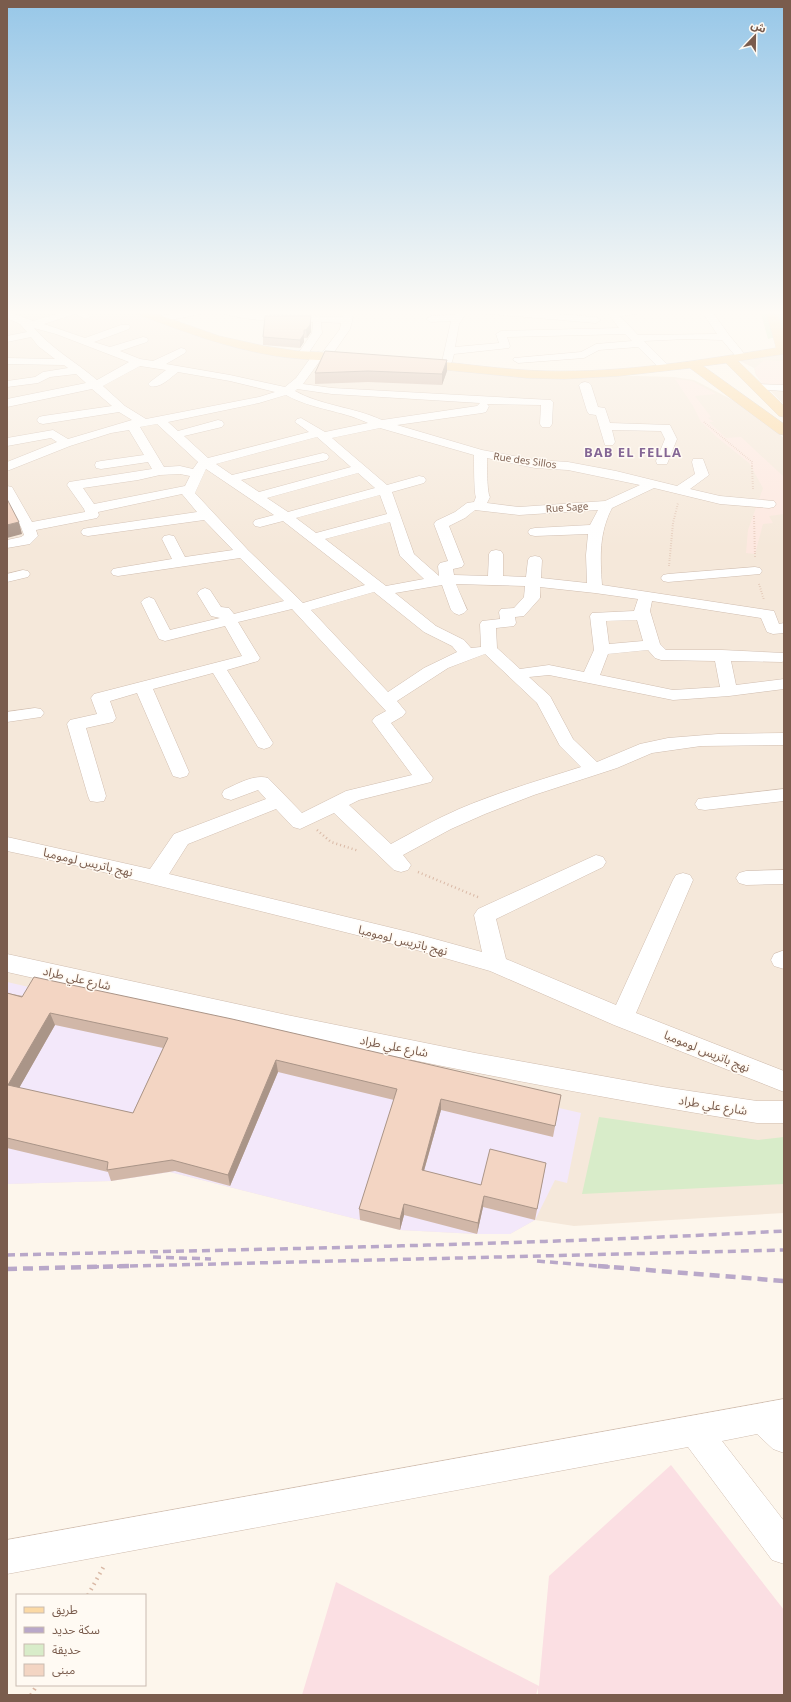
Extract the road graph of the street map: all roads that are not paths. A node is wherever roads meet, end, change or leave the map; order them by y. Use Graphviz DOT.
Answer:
graph roads {
  1 [pos="76,389"];
  2 [pos="98,389"];
  3 [pos="280,389"];
  4 [pos="320,389"];
  5 [pos="586,389"];
  6 [pos="728,389"];
  7 [pos="760,389"];
  8 [pos="287,391"];
  9 [pos="488,397"];
  10 [pos="7,403"];
  11 [pos="121,408"];
  12 [pos="784,413"];
  13 [pos="43,420"];
  14 [pos="158,420"];
  15 [pos="301,422"];
  16 [pos="137,423"];
  17 [pos="218,424"];
  18 [pos="380,424"];
  19 [pos="546,424"];
  20 [pos="605,426"];
  21 [pos="784,431"];
  22 [pos="175,435"];
  23 [pos="320,435"];
  24 [pos="7,442"];
  25 [pos="609,442"];
  26 [pos="66,443"];
  27 [pos="480,453"];
  28 [pos="323,456"];
  29 [pos="153,458"];
  30 [pos="662,461"];
  31 [pos="698,462"];
  32 [pos="101,465"];
  33 [pos="7,467"];
  34 [pos="202,469"];
  35 [pos="360,469"];
  36 [pos="160,471"];
  37 [pos="230,479"];
  38 [pos="419,480"];
  39 [pos="651,484"];
  40 [pos="189,489"];
  41 [pos="7,490"];
  42 [pos="386,490"];
  43 [pos="681,491"];
  44 [pos="256,497"];
  45 [pos="769,504"];
  46 [pos="607,505"];
  47 [pos="479,506"];
  48 [pos="91,509"];
  49 [pos="207,515"];
  50 [pos="285,516"];
  51 [pos="395,516"];
  52 [pos="260,523"];
  53 [pos="28,527"];
  54 [pos="596,529"];
  55 [pos="88,532"];
  56 [pos="535,532"];
  57 [pos="314,538"];
  58 [pos="169,539"];
  59 [pos="7,544"];
  60 [pos="243,553"];
  61 [pos="496,554"];
  62 [pos="535,560"];
  63 [pos="181,563"];
  64 [pos="755,571"];
  65 [pos="118,572"];
  66 [pos="23,574"];
  67 [pos="7,578"];
  68 [pos="668,578"];
  69 [pos="441,580"];
  70 [pos="495,580"];
  71 [pos="533,582"];
  72 [pos="595,588"];
  73 [pos="380,589"];
  74 [pos="205,593"];
  75 [pos="646,596"];
  76 [pos="149,602"];
  77 [pos="297,606"];
  78 [pos="459,610"];
  79 [pos="644,615"];
  80 [pos="229,620"];
  81 [pos="779,629"];
  82 [pos="652,645"];
  83 [pos="489,649"];
  84 [pos="602,650"];
  85 [pos="467,653"];
  86 [pos="722,655"];
  87 [pos="782,657"];
  88 [pos="217,667"];
  89 [pos="516,674"];
  90 [pos="590,678"];
  91 [pos="784,684"];
  92 [pos="143,686"];
  93 [pos="729,691"];
  94 [pos="391,707"];
  95 [pos="35,714"];
  96 [pos="7,717"];
  97 [pos="784,739"];
  98 [pos="264,743"];
  99 [pos="594,769"];
  100 [pos="180,772"];
  101 [pos="231,794"];
  102 [pos="784,795"];
  103 [pos="97,796"];
  104 [pos="279,801"];
  105 [pos="335,803"];
  106 [pos="705,804"];
  107 [pos="7,844"];
  108 [pos="596,862"];
  109 [pos="784,877"];
  110 [pos="154,878"];
  111 [pos="746,878"];
  112 [pos="682,880"];
  113 [pos="7,962"];
  114 [pos="496,964"];
  115 [pos="622,1018"];
  116 [pos="784,1082"];
  117 [pos="784,1112"];
  118 [pos="776,1423"];
  119 [pos="695,1432"];
  120 [pos="784,1548"];
  121 [pos="7,1557"];
  1 -- 10 [label="street"];
  2 -- 11 [label="street"];
  3 -- 8 [label="street, Rue des Sillos"];
  4 -- 9 [label="street"];
  5 -- 20 [label="street"];
  6 -- 21 [label="main road"];
  7 -- 12 [label="main road"];
  8 -- 14 [label="street"];
  8 -- 18 [label="street, Rue des Sillos"];
  9 -- 18 [label="street"];
  9 -- 19 [label="street"];
  11 -- 13 [label="street"];
  11 -- 16 [label="street"];
  14 -- 16 [label="street"];
  14 -- 22 [label="street"];
  15 -- 23 [label="street"];
  16 -- 26 [label="street"];
  16 -- 29 [label="street"];
  17 -- 22 [label="street"];
  18 -- 23 [label="street"];
  18 -- 27 [label="street, Rue des Sillos"];
  20 -- 25 [label="street"];
  20 -- 30 [label="street"];
  22 -- 34 [label="street"];
  23 -- 34 [label="street"];
  23 -- 35 [label="street"];
  24 -- 26 [label="street"];
  26 -- 33 [label="street"];
  27 -- 39 [label="street, Rue des Sillos"];
  27 -- 47 [label="street"];
  28 -- 37 [label="street"];
  29 -- 32 [label="street"];
  29 -- 36 [label="street"];
  31 -- 43 [label="street"];
  34 -- 36 [label="street"];
  34 -- 37 [label="street"];
  34 -- 40 [label="street"];
  35 -- 42 [label="street"];
  35 -- 44 [label="street"];
  36 -- 48 [label="street"];
  37 -- 44 [label="street"];
  38 -- 42 [label="street"];
  39 -- 43 [label="street, Rue des Sillos"];
  39 -- 46 [label="street, Rue Sage"];
  40 -- 48 [label="street"];
  40 -- 49 [label="street"];
  41 -- 53 [label="street"];
  42 -- 50 [label="street"];
  42 -- 51 [label="street"];
  43 -- 45 [label="street, Rue des Sillos"];
  44 -- 50 [label="street"];
  46 -- 47 [label="street, Rue Sage"];
  46 -- 54 [label="street"];
  47 -- 69 [label="street"];
  48 -- 53 [label="street"];
  49 -- 55 [label="street"];
  49 -- 60 [label="street"];
  50 -- 52 [label="street"];
  50 -- 57 [label="street"];
  51 -- 57 [label="street"];
  51 -- 69 [label="street"];
  53 -- 59 [label="street"];
  54 -- 56 [label="street"];
  54 -- 72 [label="street"];
  57 -- 73 [label="street"];
  58 -- 63 [label="street"];
  60 -- 63 [label="street"];
  60 -- 77 [label="street"];
  61 -- 70 [label="street"];
  62 -- 71 [label="street"];
  63 -- 65 [label="street"];
  64 -- 68 [label="street"];
  66 -- 67 [label="street"];
  69 -- 70 [label="street"];
  69 -- 73 [label="street"];
  69 -- 78 [label="street"];
  70 -- 71 [label="street"];
  71 -- 72 [label="street"];
  71 -- 83 [label="street"];
  72 -- 75 [label="street"];
  73 -- 77 [label="street"];
  73 -- 85 [label="street"];
  74 -- 80 [label="street"];
  75 -- 79 [label="street"];
  75 -- 81 [label="street"];
  76 -- 80 [label="street"];
  77 -- 80 [label="street"];
  77 -- 94 [label="street"];
  79 -- 82 [label="street"];
  79 -- 84 [label="street"];
  80 -- 88 [label="street"];
  82 -- 84 [label="street"];
  82 -- 86 [label="street"];
  83 -- 85 [label="street"];
  83 -- 89 [label="street"];
  84 -- 90 [label="street"];
  85 -- 94 [label="street"];
  86 -- 87 [label="street"];
  86 -- 93 [label="street"];
  88 -- 92 [label="street"];
  88 -- 98 [label="street"];
  89 -- 90 [label="street"];
  89 -- 99 [label="street"];
  90 -- 93 [label="street"];
  91 -- 93 [label="street"];
  92 -- 100 [label="street"];
  92 -- 103 [label="street"];
  94 -- 105 [label="street"];
  95 -- 96 [label="street"];
  97 -- 99 [label="street"];
  99 -- 105 [label="street"];
  101 -- 104 [label="street"];
  102 -- 106 [label="street"];
  104 -- 105 [label="street"];
  104 -- 110 [label="street"];
  107 -- 110 [label="street, نهج باتريس لومومبا"];
  108 -- 114 [label="street"];
  109 -- 111 [label="street"];
  110 -- 114 [label="street, نهج باتريس لومومبا"];
  112 -- 115 [label="street"];
  113 -- 117 [label="street, شارع علي طراد"];
  114 -- 115 [label="street, نهج باتريس لومومبا"];
  115 -- 116 [label="street, نهج باتريس لومومبا"];
  118 -- 119 [label="street"];
  119 -- 120 [label="street"];
  119 -- 121 [label="street"];
}
